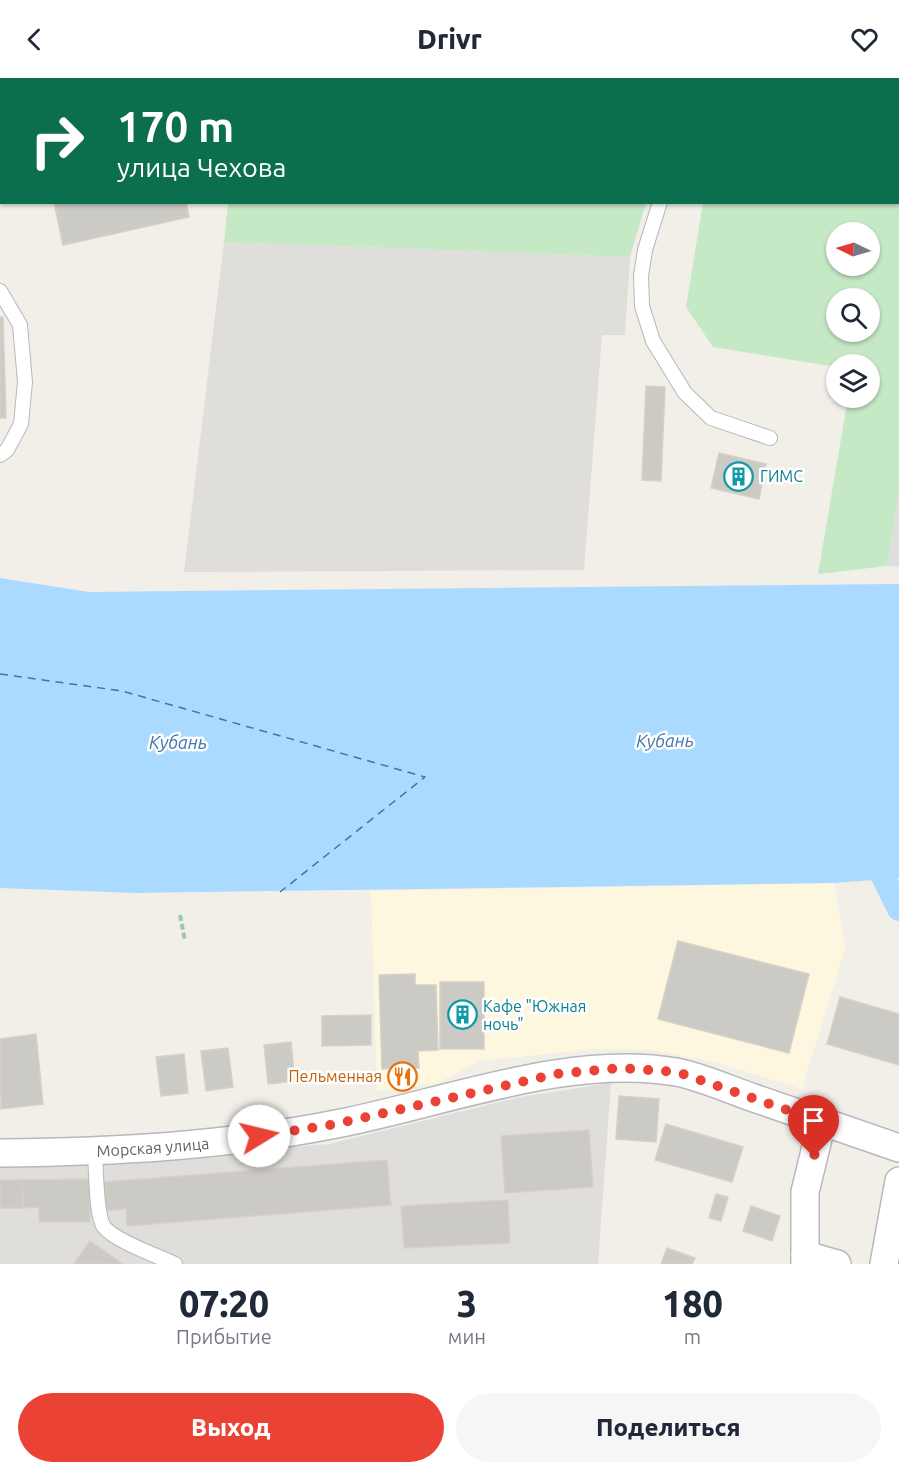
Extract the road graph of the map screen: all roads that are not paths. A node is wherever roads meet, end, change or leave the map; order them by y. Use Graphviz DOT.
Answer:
graph roads {
  1 [pos="659,204"];
  2 [pos="0,291"];
  3 [pos="770,438"];
  4 [pos="0,455"];
  5 [pos="822,1122"];
  6 [pos="899,1149"];
  7 [pos="95,1152"];
  8 [pos="0,1153"];
  9 [pos="899,1181"];
  10 [pos="805,1259"];
  11 [pos="175,1264"];
  12 [pos="837,1264"];
  13 [pos="884,1264"];
  1 -- 3 [label="lane"];
  2 -- 4 [label="lane"];
  5 -- 6 [label="street, Морская улица"];
  5 -- 7 [label="street, Морская улица"];
  5 -- 10 [label="street"];
  7 -- 8 [label="street, Морская улица"];
  7 -- 11 [label="lane"];
  9 -- 13 [label="street"];
  10 -- 12 [label="street"];
}
